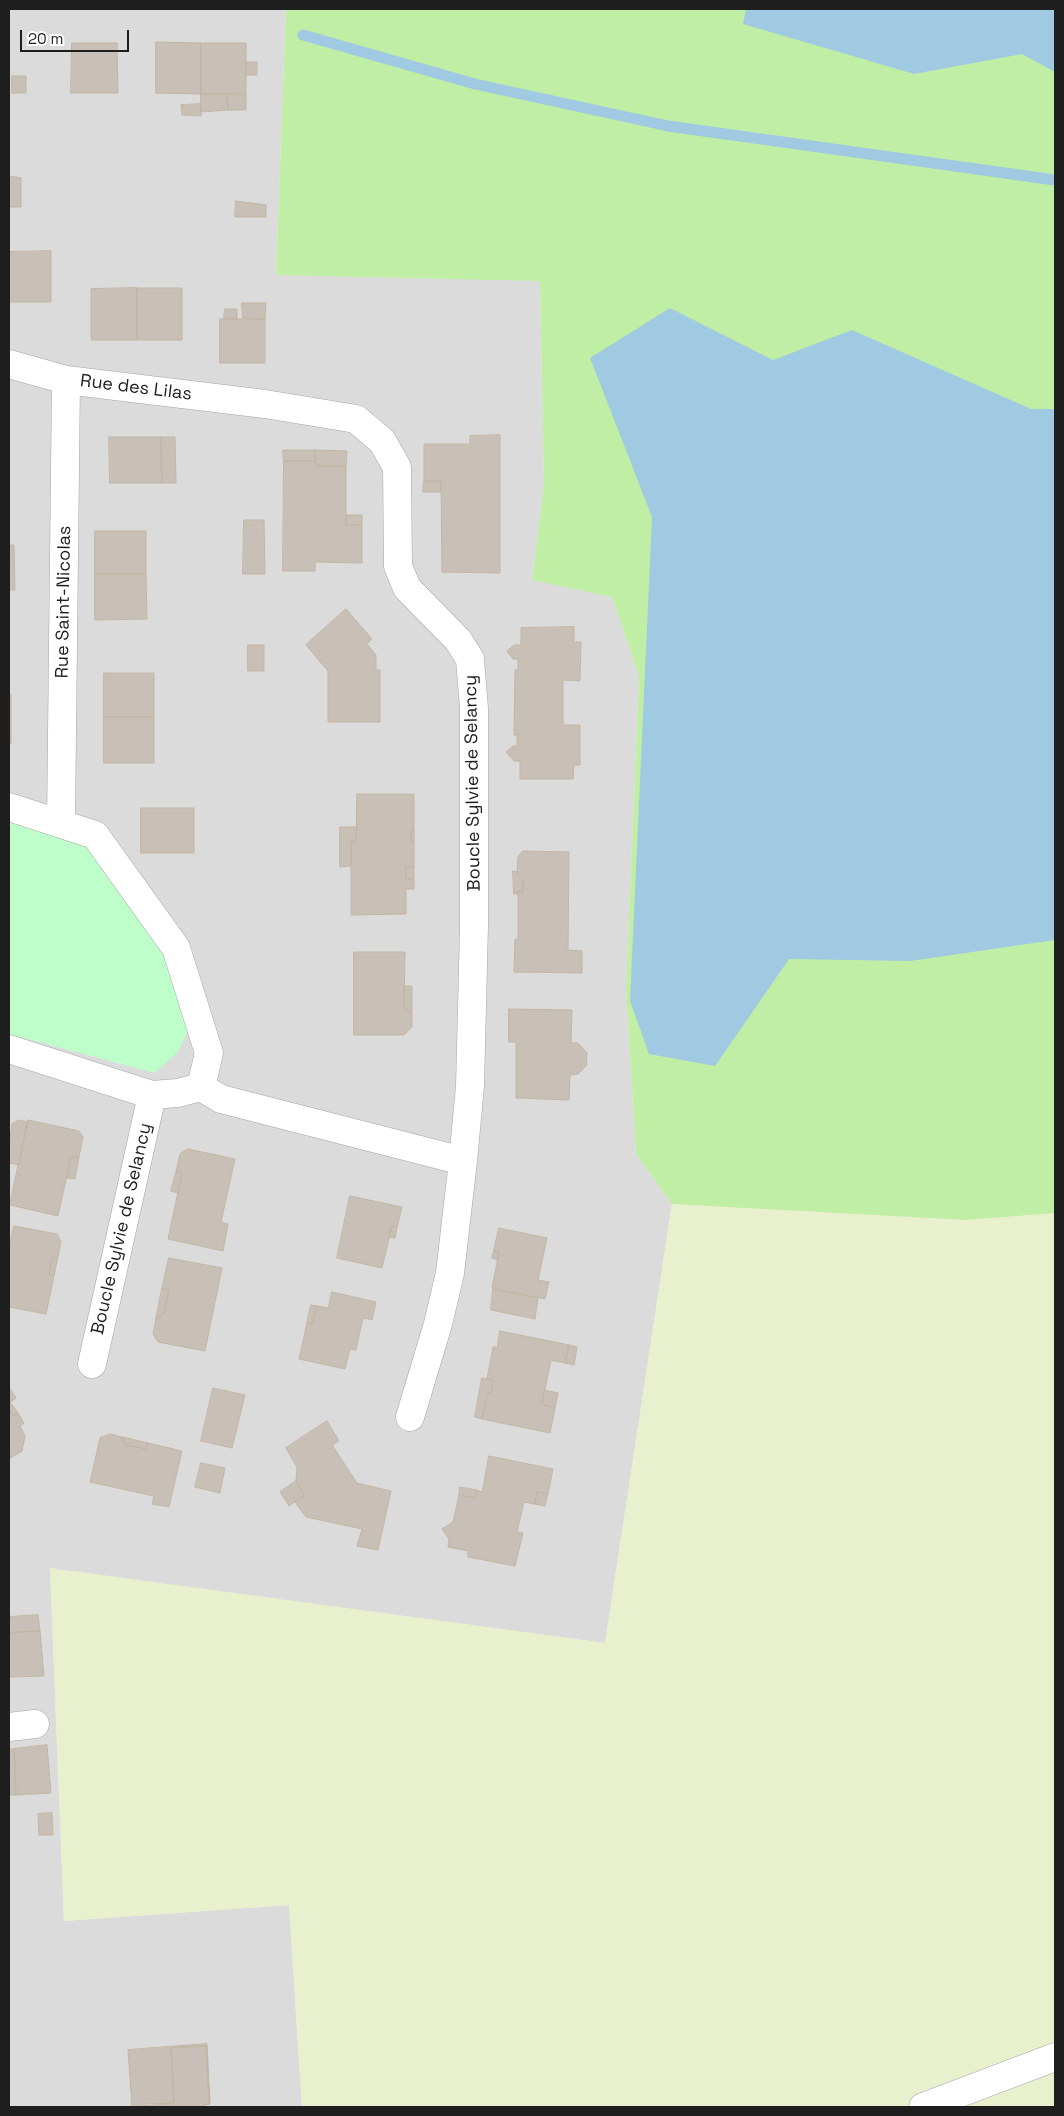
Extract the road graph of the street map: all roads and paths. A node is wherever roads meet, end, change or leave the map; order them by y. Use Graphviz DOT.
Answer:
graph roads {
  1 [pos="9,364"];
  2 [pos="66,380"];
  3 [pos="265,404"];
  4 [pos="9,807"];
  5 [pos="61,823"];
  6 [pos="9,1049"];
  7 [pos="201,1087"];
  8 [pos="152,1095"];
  9 [pos="463,1161"];
  10 [pos="92,1364"];
  11 [pos="410,1417"];
  12 [pos="35,1724"];
  13 [pos="9,1727"];
  14 [pos="1055,2057"];
  15 [pos="923,2107"];
  1 -- 2 [label="street, Rue des Lilas"];
  2 -- 3 [label="street, Rue des Lilas"];
  2 -- 5 [label="street, Rue Saint-Nicolas"];
  3 -- 9 [label="street, Boucle Sylvie de Selancy"];
  4 -- 5 [label="street"];
  5 -- 7 [label="street"];
  6 -- 8 [label="street"];
  7 -- 8 [label="street"];
  7 -- 9 [label="street"];
  8 -- 10 [label="street, Boucle Sylvie de Selancy"];
  9 -- 11 [label="street, Boucle Sylvie de Selancy"];
  12 -- 13 [label="street"];
  14 -- 15 [label="street"];
}
